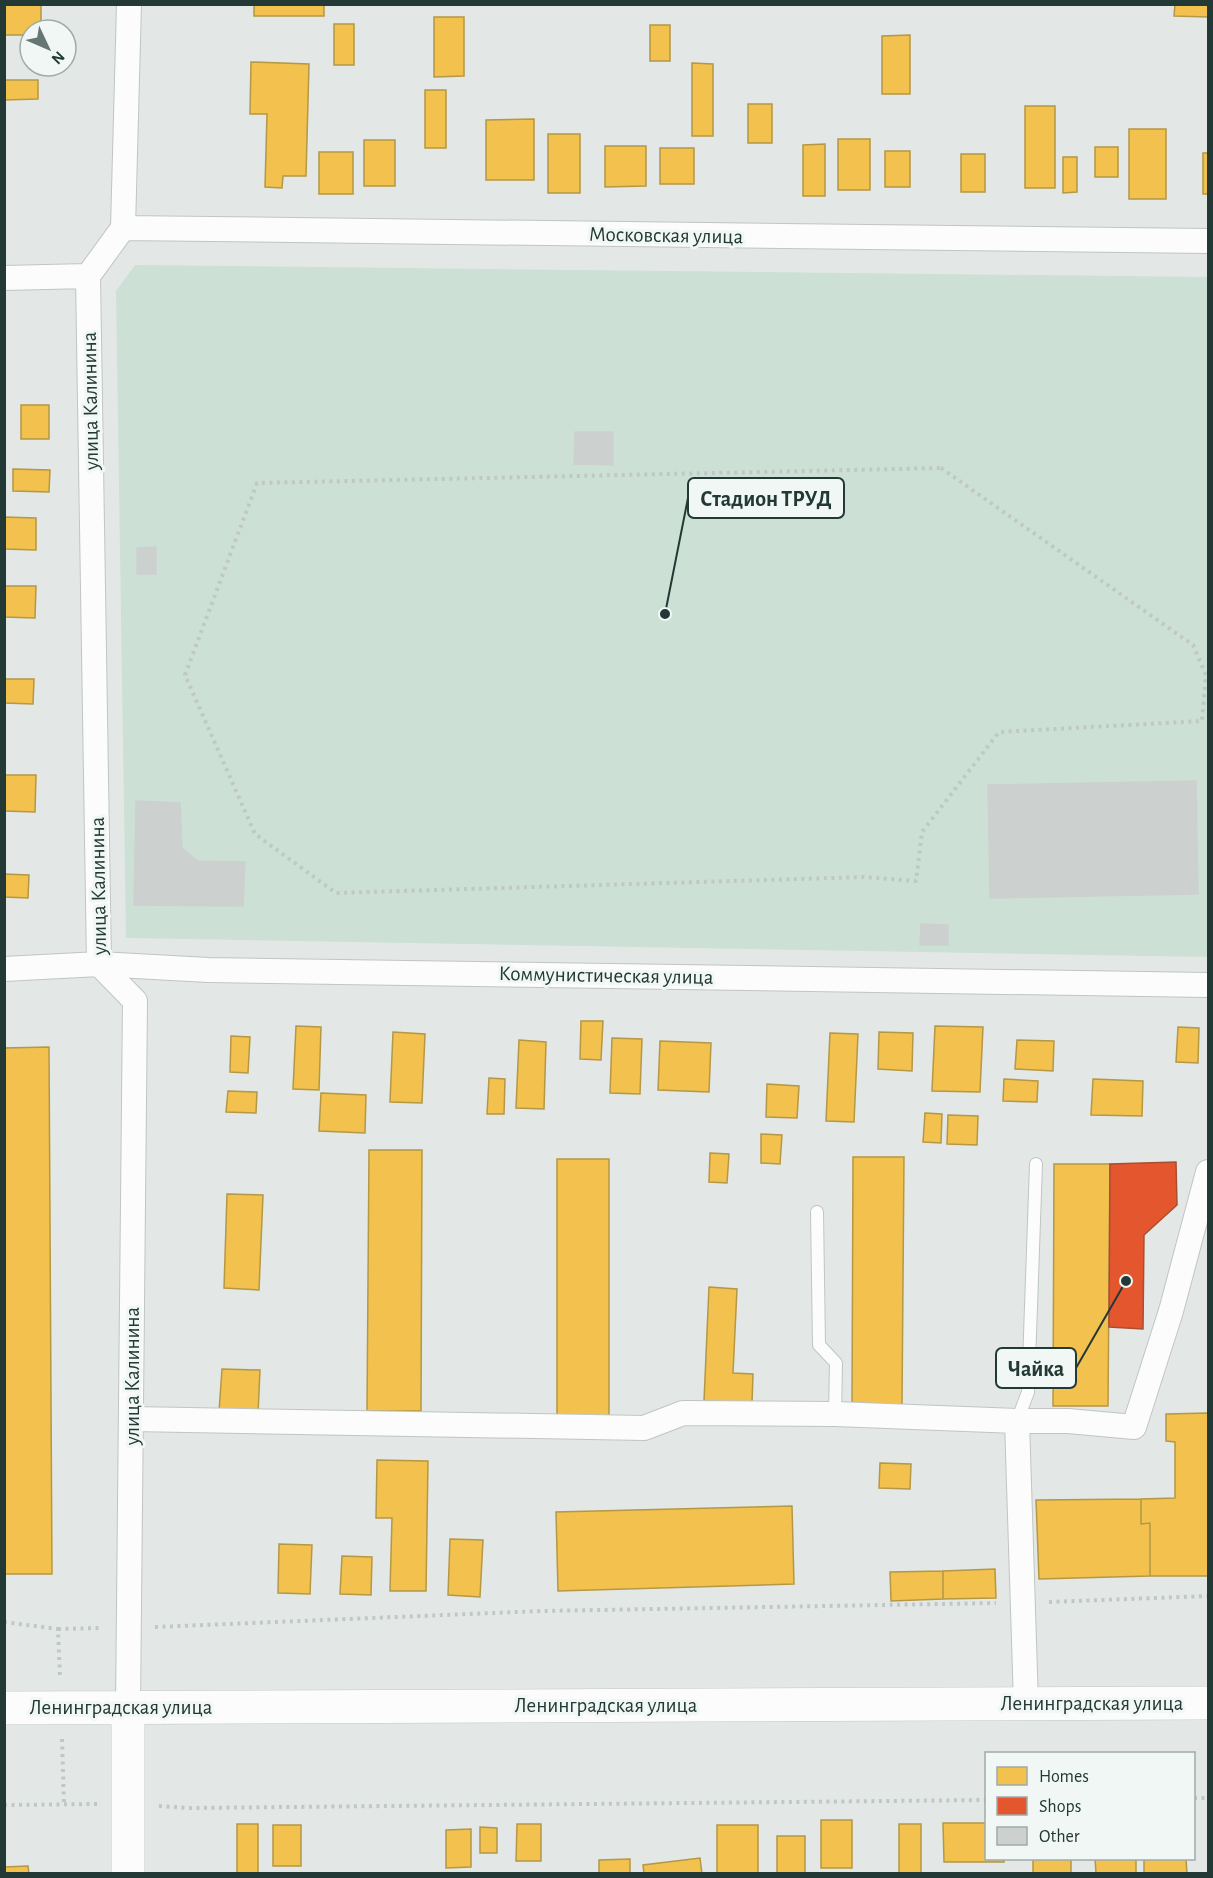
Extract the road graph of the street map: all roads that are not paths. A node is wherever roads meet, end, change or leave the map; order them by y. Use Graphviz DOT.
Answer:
graph roads {
  1 [pos="129,4"];
  2 [pos="123,228"];
  3 [pos="1209,241"];
  4 [pos="88,276"];
  5 [pos="4,278"];
  6 [pos="99,964"];
  7 [pos="4,969"];
  8 [pos="1209,985"];
  9 [pos="1036,1164"];
  10 [pos="1209,1172"];
  11 [pos="817,1212"];
  12 [pos="835,1414"];
  13 [pos="132,1419"];
  14 [pos="1017,1421"];
  15 [pos="1209,1703"];
  16 [pos="1026,1704"];
  17 [pos="128,1707"];
  18 [pos="4,1708"];
  19 [pos="128,1874"];
  1 -- 2 [label="street"];
  2 -- 3 [label="street, Московская улица"];
  2 -- 4 [label="street"];
  4 -- 5 [label="street"];
  4 -- 6 [label="street, улица Калинина"];
  6 -- 7 [label="street, Коммунистическая улица"];
  6 -- 8 [label="street, Коммунистическая улица"];
  6 -- 13 [label="street, улица Калинина"];
  9 -- 14 [label="lane"];
  10 -- 14 [label="street"];
  11 -- 12 [label="lane"];
  12 -- 13 [label="street"];
  12 -- 14 [label="street"];
  13 -- 17 [label="street, улица Калинина"];
  14 -- 16 [label="street"];
  15 -- 16 [label="street, Ленинградская улица"];
  16 -- 17 [label="street, Ленинградская улица"];
  17 -- 18 [label="street, Ленинградская улица"];
  17 -- 19 [label="street, улица Калинина"];
}
